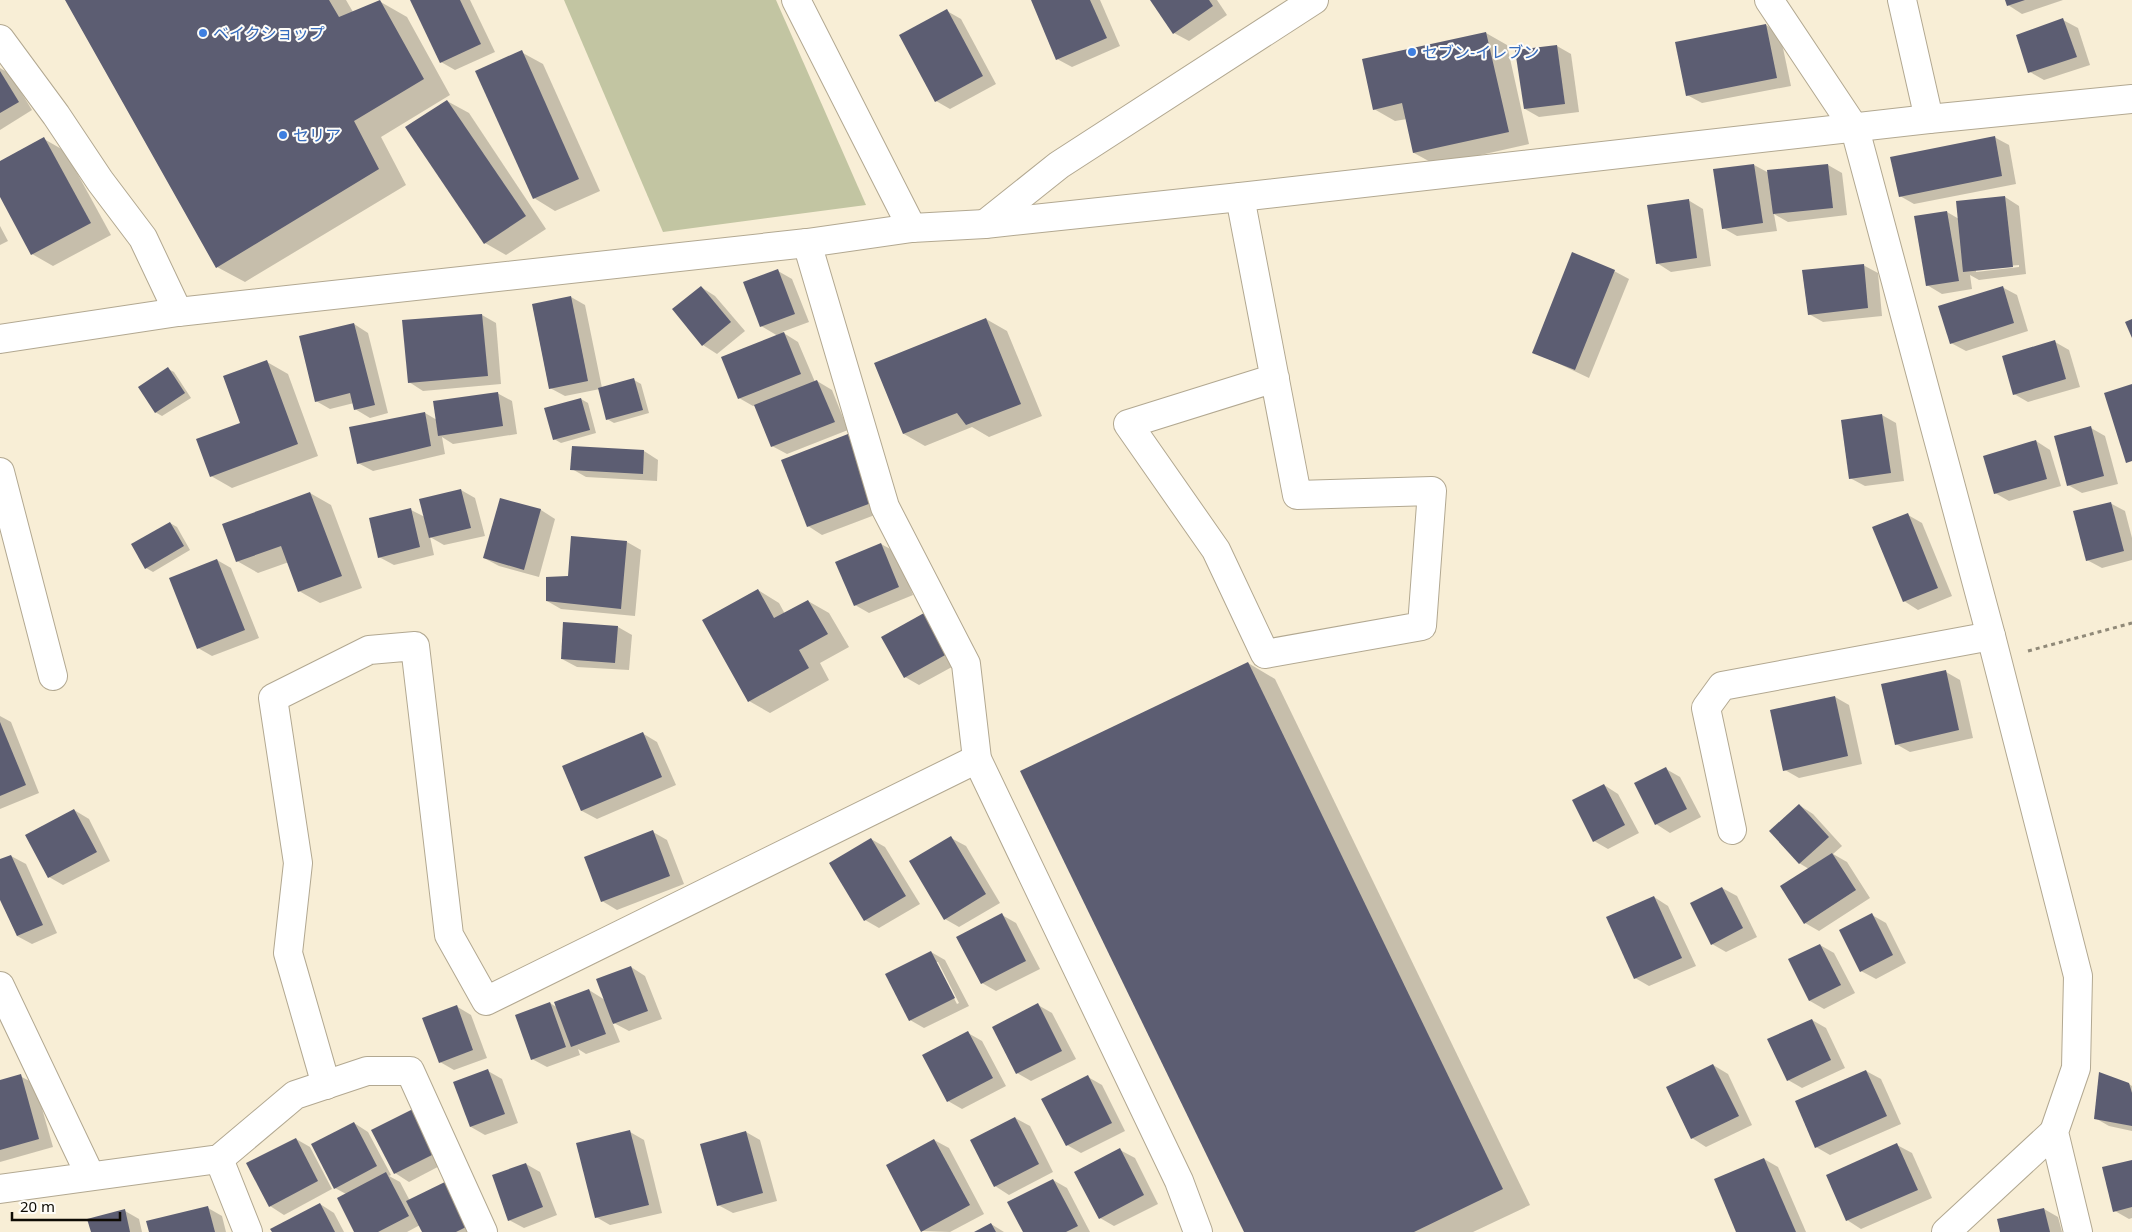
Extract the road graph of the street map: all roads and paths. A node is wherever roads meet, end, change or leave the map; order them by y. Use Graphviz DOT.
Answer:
graph roads {
  1 [pos="796,0"];
  2 [pos="1769,0"];
  3 [pos="1902,0"];
  4 [pos="1310,1"];
  5 [pos="0,39"];
  6 [pos="2132,99"];
  7 [pos="1929,119"];
  8 [pos="1855,129"];
  9 [pos="1240,197"];
  10 [pos="985,224"];
  11 [pos="912,228"];
  12 [pos="807,243"];
  13 [pos="178,312"];
  14 [pos="0,339"];
  15 [pos="1275,378"];
  16 [pos="0,472"];
  17 [pos="2132,622"];
  18 [pos="1993,648"];
  19 [pos="53,676"];
  20 [pos="976,759"];
  21 [pos="1732,830"];
  22 [pos="0,986"];
  23 [pos="326,1085"];
  24 [pos="2054,1132"];
  25 [pos="219,1159"];
  26 [pos="90,1175"];
  27 [pos="0,1189"];
  28 [pos="248,1232"];
  29 [pos="483,1232"];
  30 [pos="1198,1232"];
  31 [pos="1946,1232"];
  32 [pos="2078,1232"];
  1 -- 11 [label="street"];
  2 -- 8 [label="street"];
  3 -- 7 [label="street"];
  4 -- 10 [label="street"];
  5 -- 13 [label="street"];
  6 -- 7 [label="street"];
  7 -- 8 [label="street"];
  8 -- 9 [label="street"];
  8 -- 18 [label="street"];
  9 -- 10 [label="street"];
  9 -- 15 [label="street"];
  10 -- 11 [label="street"];
  11 -- 12 [label="street"];
  12 -- 13 [label="street"];
  12 -- 20 [label="street"];
  13 -- 14 [label="street"];
  15 -- 15 [label="street"];
  16 -- 19 [label="street"];
  17 -- 18 [label="path"];
  18 -- 21 [label="street"];
  18 -- 24 [label="street"];
  20 -- 23 [label="street"];
  20 -- 30 [label="street"];
  22 -- 26 [label="street"];
  23 -- 25 [label="street"];
  23 -- 29 [label="street"];
  24 -- 31 [label="street"];
  24 -- 32 [label="street"];
  25 -- 26 [label="street"];
  25 -- 28 [label="street"];
  26 -- 27 [label="street"];
}
